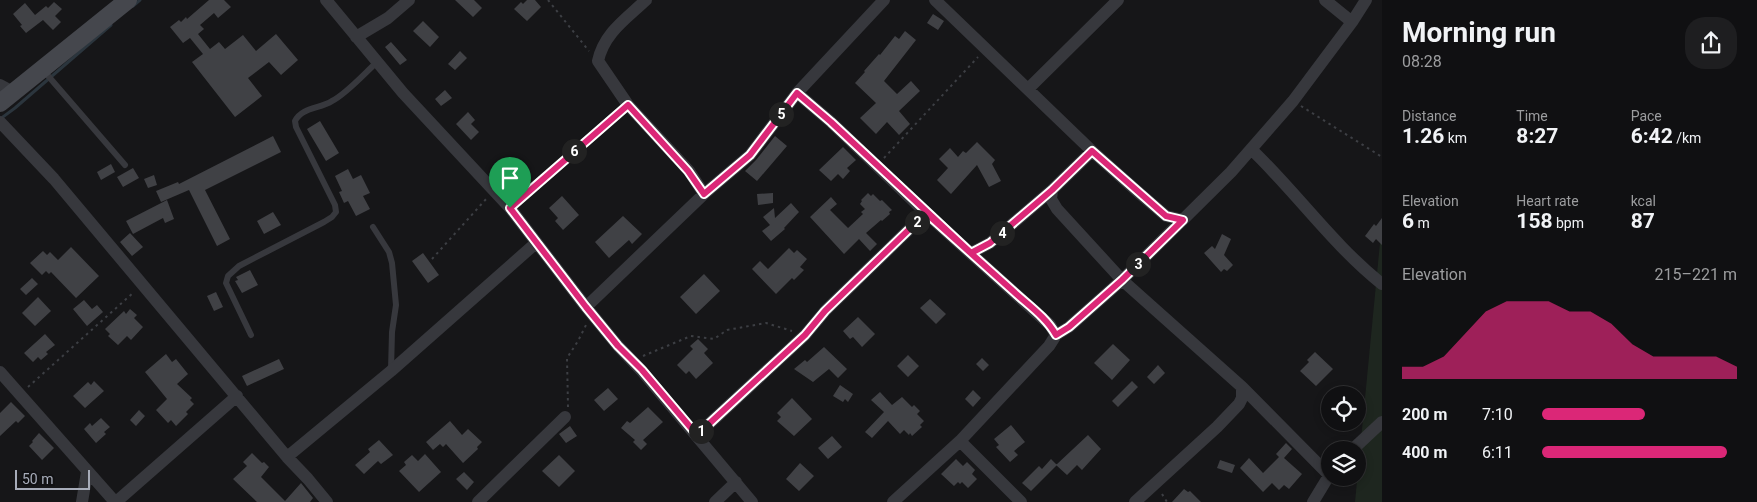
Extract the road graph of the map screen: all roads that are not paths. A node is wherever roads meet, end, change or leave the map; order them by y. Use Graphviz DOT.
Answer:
graph roads {
  1 [pos="128,0"];
  2 [pos="326,0"];
  3 [pos="409,0"];
  4 [pos="646,0"];
  5 [pos="884,0"];
  6 [pos="935,0"];
  7 [pos="1118,0"];
  8 [pos="1325,0"];
  9 [pos="1366,0"];
  10 [pos="1352,22"];
  11 [pos="356,37"];
  12 [pos="377,62"];
  13 [pos="42,69"];
  14 [pos="1028,88"];
  15 [pos="4,93"];
  16 [pos="797,93"];
  17 [pos="0,122"];
  18 [pos="1251,149"];
  19 [pos="1092,151"];
  20 [pos="125,165"];
  21 [pos="1052,190"];
  22 [pos="704,194"];
  23 [pos="926,213"];
  24 [pos="1166,216"];
  25 [pos="1183,220"];
  26 [pos="373,227"];
  27 [pos="1171,232"];
  28 [pos="536,243"];
  29 [pos="971,253"];
  30 [pos="1122,280"];
  31 [pos="1382,284"];
  32 [pos="588,310"];
  33 [pos="252,335"];
  34 [pos="1056,335"];
  35 [pos="391,371"];
  36 [pos="0,372"];
  37 [pos="1242,387"];
  38 [pos="237,396"];
  39 [pos="565,417"];
  40 [pos="1382,422"];
  41 [pos="697,435"];
  42 [pos="960,441"];
  43 [pos="1362,441"];
  44 [pos="287,457"];
  45 [pos="1321,466"];
  46 [pos="88,472"];
  47 [pos="736,482"];
  48 [pos="1324,486"];
  49 [pos="82,502"];
  50 [pos="116,502"];
  51 [pos="327,502"];
  52 [pos="478,502"];
  53 [pos="714,502"];
  54 [pos="752,502"];
  55 [pos="893,502"];
  56 [pos="1021,502"];
  57 [pos="1135,502"];
  58 [pos="1313,502"];
  1 -- 13 [label="main road"];
  2 -- 11 [label="street"];
  3 -- 11 [label="street"];
  4 -- 22 [label="street"];
  5 -- 16 [label="street"];
  6 -- 14 [label="street"];
  7 -- 14 [label="street"];
  8 -- 10 [label="street"];
  9 -- 10 [label="street"];
  10 -- 18 [label="street"];
  11 -- 12 [label="street"];
  12 -- 28 [label="street"];
  12 -- 33 [label="lane"];
  13 -- 15 [label="main road"];
  13 -- 20 [label="lane"];
  14 -- 19 [label="street"];
  16 -- 22 [label="street"];
  16 -- 23 [label="street"];
  17 -- 38 [label="street"];
  18 -- 25 [label="street"];
  18 -- 31 [label="street"];
  19 -- 21 [label="street"];
  19 -- 24 [label="street"];
  21 -- 29 [label="street"];
  21 -- 30 [label="street"];
  22 -- 32 [label="street"];
  23 -- 29 [label="street"];
  23 -- 41 [label="street"];
  24 -- 25 [label="street"];
  24 -- 27 [label="street"];
  25 -- 27 [label="street"];
  26 -- 35 [label="lane"];
  27 -- 30 [label="street"];
  28 -- 32 [label="street"];
  28 -- 35 [label="street"];
  29 -- 34 [label="street"];
  30 -- 34 [label="street"];
  30 -- 37 [label="street"];
  32 -- 41 [label="street"];
  34 -- 42 [label="street"];
  35 -- 44 [label="street"];
  36 -- 46 [label="street"];
  37 -- 45 [label="street"];
  37 -- 57 [label="street"];
  38 -- 44 [label="street"];
  38 -- 50 [label="street"];
  39 -- 52 [label="street"];
  40 -- 43 [label="street"];
  41 -- 47 [label="street"];
  42 -- 55 [label="street"];
  42 -- 56 [label="street"];
  44 -- 51 [label="street"];
  46 -- 49 [label="street"];
  46 -- 50 [label="street"];
  47 -- 53 [label="street"];
  47 -- 54 [label="street"];
  48 -- 58 [label="street"];
}
